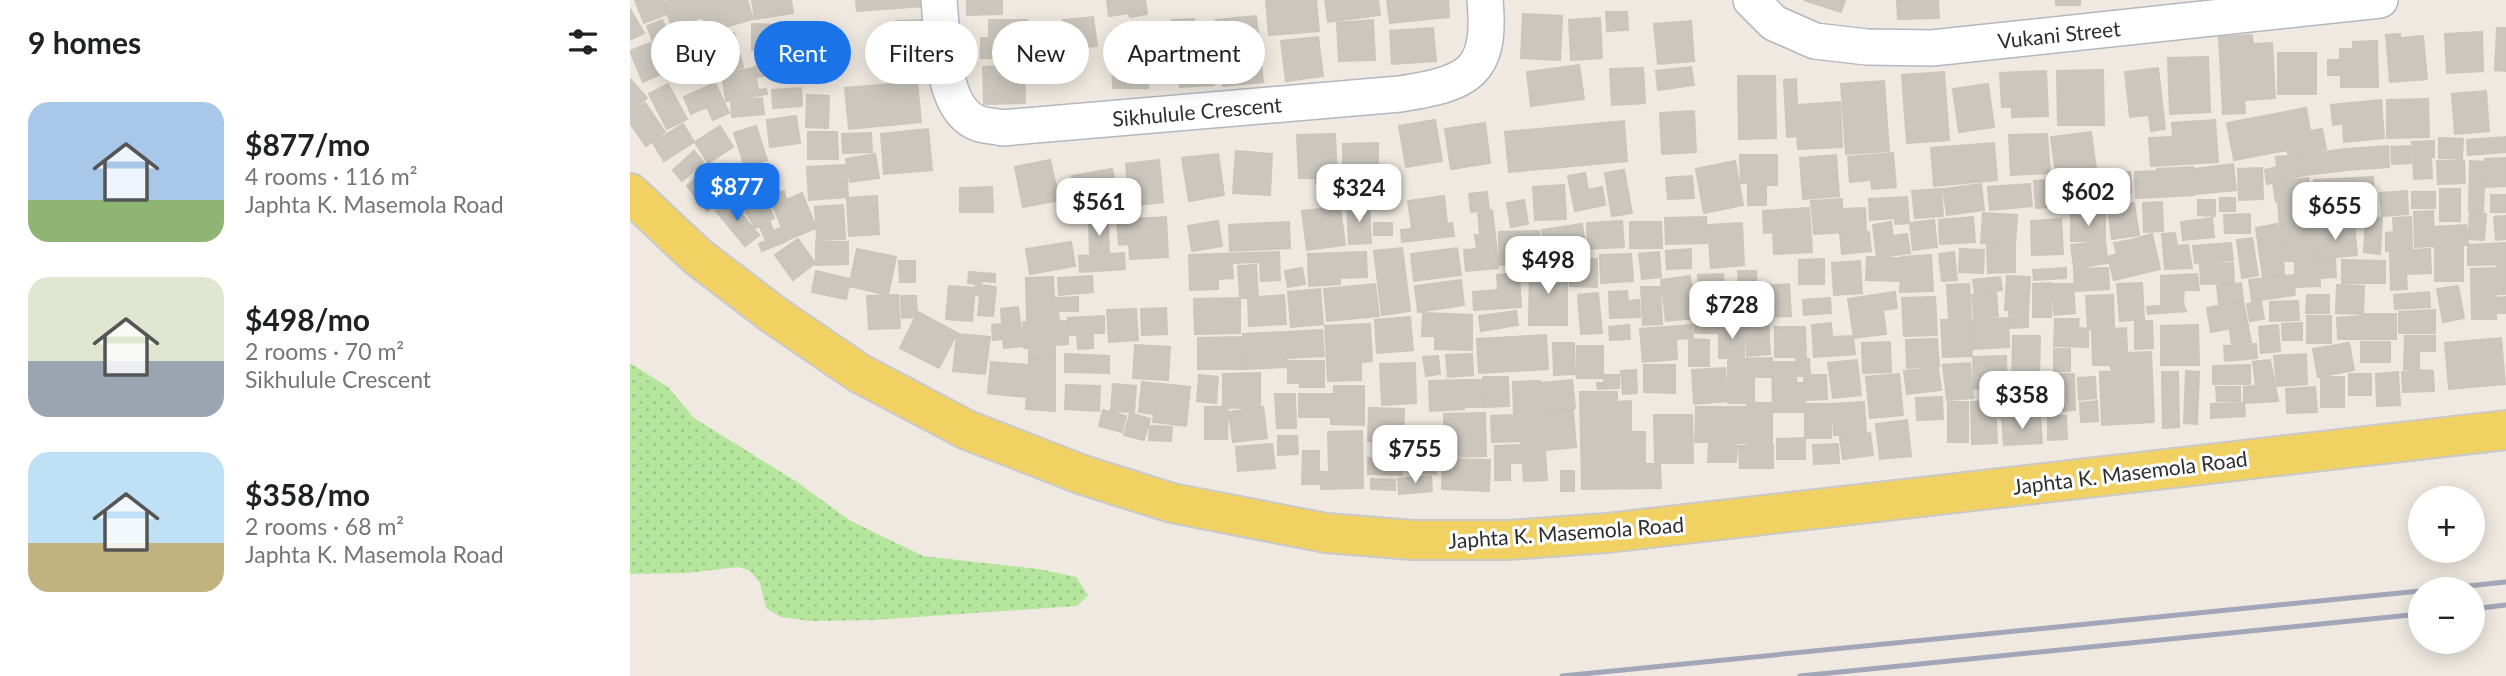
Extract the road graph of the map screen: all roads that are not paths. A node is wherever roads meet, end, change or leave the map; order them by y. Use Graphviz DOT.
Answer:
graph roads {
  1 [pos="939,0"];
  2 [pos="1485,0"];
  3 [pos="1751,0"];
  4 [pos="2380,0"];
  5 [pos="630,194"];
  6 [pos="2506,430"];
  1 -- 2 [label="street, Sikhulule Crescent"];
  3 -- 4 [label="street, Vukani Street"];
  5 -- 6 [label="main road, Japhta K. Masemola Road"];
}
